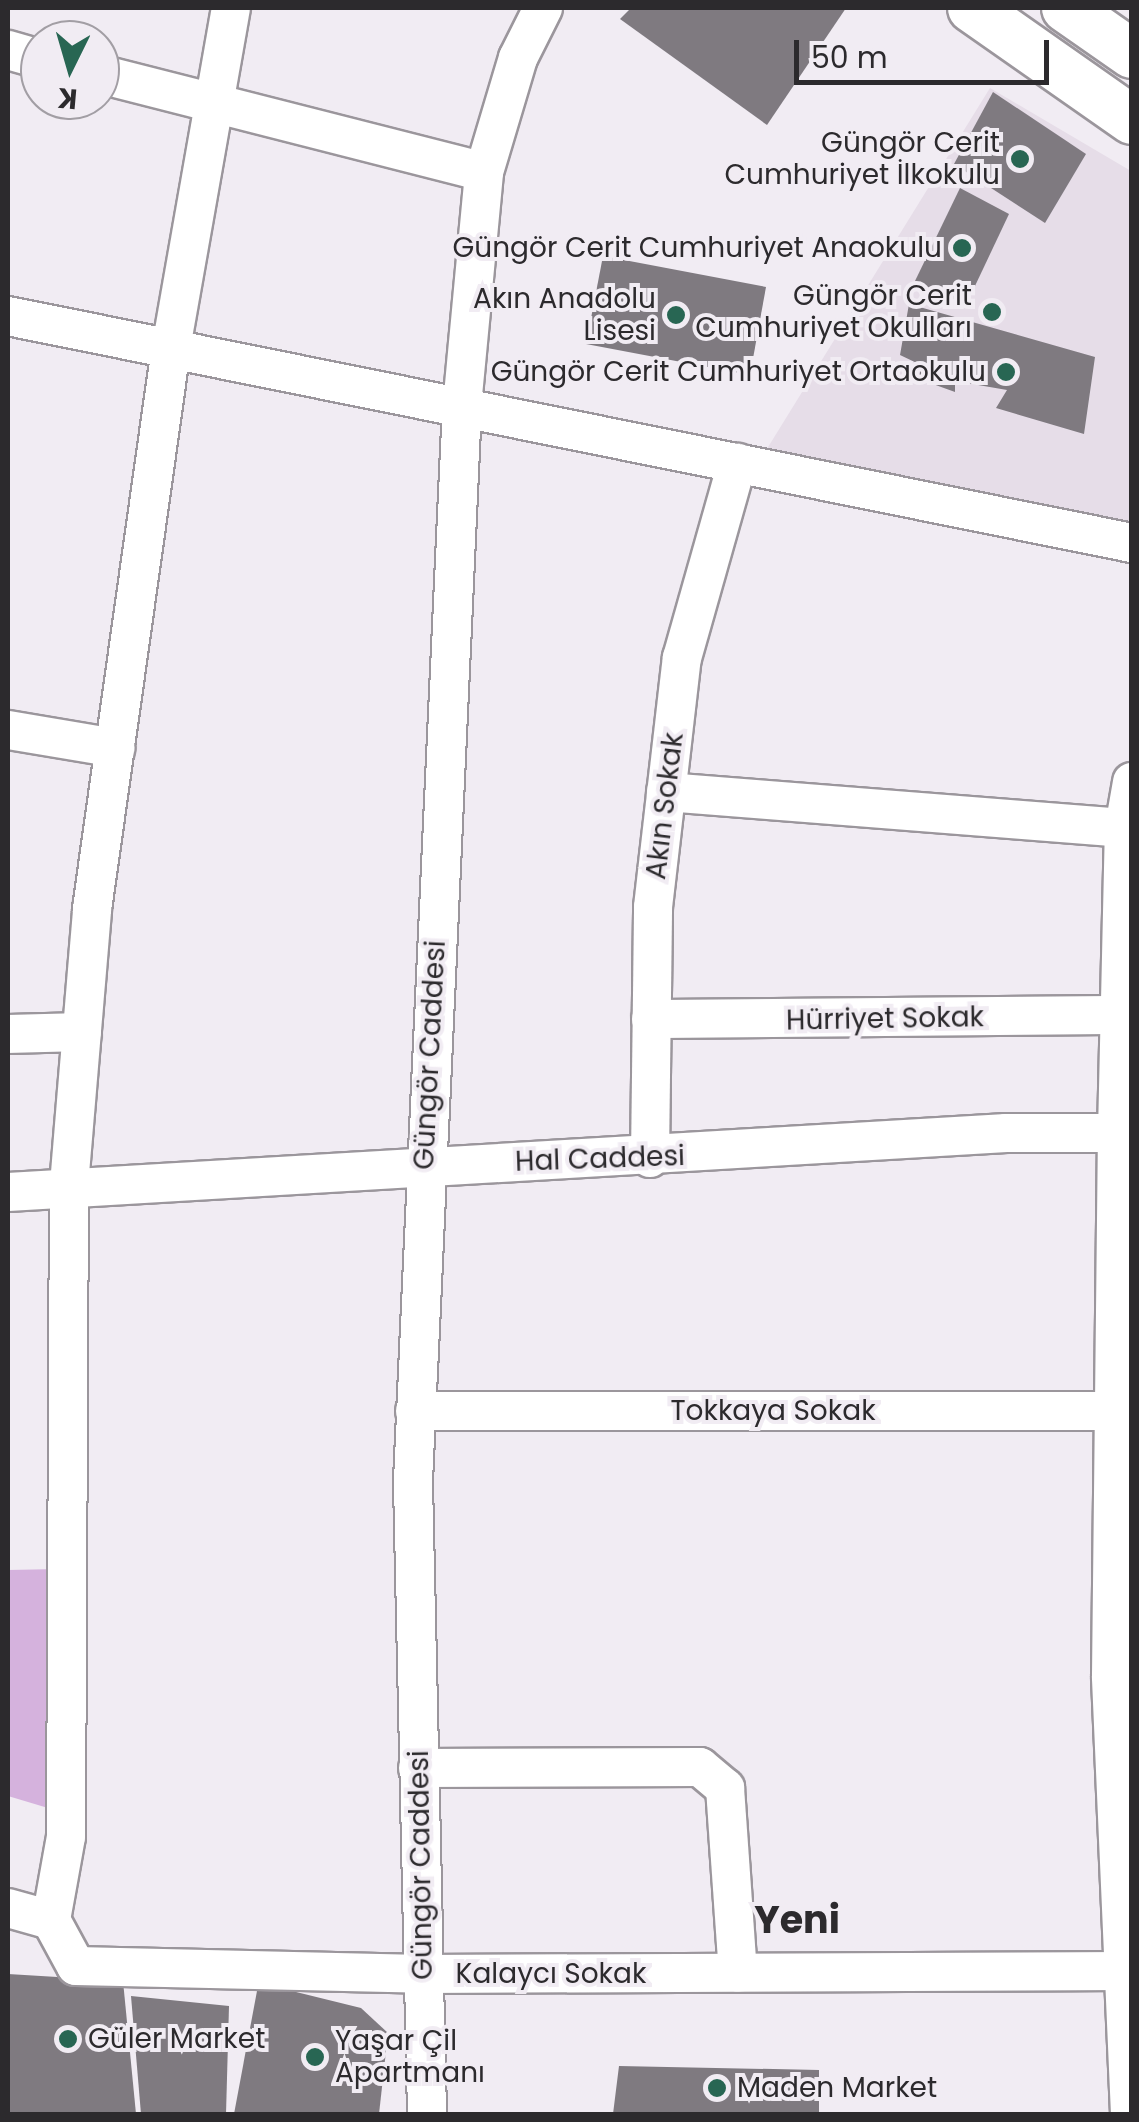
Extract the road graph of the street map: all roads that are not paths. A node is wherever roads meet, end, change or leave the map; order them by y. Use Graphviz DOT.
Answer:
graph roads {
  1 [pos="231,8"];
  2 [pos="543,8"];
  3 [pos="972,8"];
  4 [pos="1066,8"];
  5 [pos="1132,54"];
  6 [pos="120,79"];
  7 [pos="212,103"];
  8 [pos="1132,120"];
  9 [pos="484,172"];
  10 [pos="8,316"];
  11 [pos="171,348"];
  12 [pos="462,406"];
  13 [pos="738,462"];
  14 [pos="1132,543"];
  15 [pos="8,730"];
  16 [pos="115,748"];
  17 [pos="1132,782"];
  18 [pos="666,792"];
  19 [pos="1128,829"];
  20 [pos="1120,1015"];
  21 [pos="651,1019"];
  22 [pos="82,1032"];
  23 [pos="8,1034"];
  24 [pos="1124,1132"];
  25 [pos="650,1158"];
  26 [pos="425,1166"];
  27 [pos="69,1185"];
  28 [pos="8,1192"];
  29 [pos="415,1411"];
  30 [pos="1122,1411"];
  31 [pos="1123,1754"];
  32 [pos="418,1768"];
  33 [pos="8,1908"];
  34 [pos="51,1920"];
  35 [pos="1124,1971"];
  36 [pos="738,1973"];
  37 [pos="424,1974"];
  38 [pos="427,2114"];
  39 [pos="1130,2114"];
  1 -- 7 [label="street"];
  2 -- 9 [label="street, Güngör Caddesi"];
  3 -- 8 [label="main road"];
  4 -- 5 [label="main road"];
  6 -- 7 [label="street"];
  7 -- 9 [label="street"];
  7 -- 11 [label="street"];
  9 -- 12 [label="street, Güngör Caddesi"];
  10 -- 11 [label="street"];
  11 -- 12 [label="street"];
  11 -- 16 [label="street"];
  12 -- 13 [label="street"];
  12 -- 26 [label="street, Güngör Caddesi"];
  13 -- 14 [label="street"];
  13 -- 18 [label="street, Akın Sokak"];
  15 -- 16 [label="street"];
  16 -- 22 [label="street"];
  17 -- 19 [label="street"];
  18 -- 19 [label="street"];
  18 -- 21 [label="street, Akın Sokak"];
  19 -- 20 [label="street"];
  20 -- 21 [label="street, Hürriyet Sokak"];
  20 -- 24 [label="street"];
  21 -- 25 [label="street, Akın Sokak"];
  22 -- 23 [label="street"];
  22 -- 27 [label="street"];
  24 -- 25 [label="street, Hal Caddesi"];
  24 -- 30 [label="street"];
  25 -- 26 [label="street, Hal Caddesi"];
  26 -- 27 [label="street, Hal Caddesi"];
  26 -- 29 [label="street, Güngör Caddesi"];
  27 -- 28 [label="street, Hal Caddesi"];
  27 -- 34 [label="street"];
  29 -- 30 [label="street, Tokkaya Sokak"];
  29 -- 32 [label="street, Güngör Caddesi"];
  30 -- 31 [label="street"];
  31 -- 35 [label="street"];
  32 -- 36 [label="street"];
  32 -- 37 [label="street, Güngör Caddesi"];
  33 -- 34 [label="street"];
  34 -- 37 [label="street, Kalaycı Sokak"];
  35 -- 36 [label="street, Kalaycı Sokak"];
  35 -- 39 [label="street"];
  36 -- 37 [label="street, Kalaycı Sokak"];
  37 -- 38 [label="street, Güngör Caddesi"];
}
